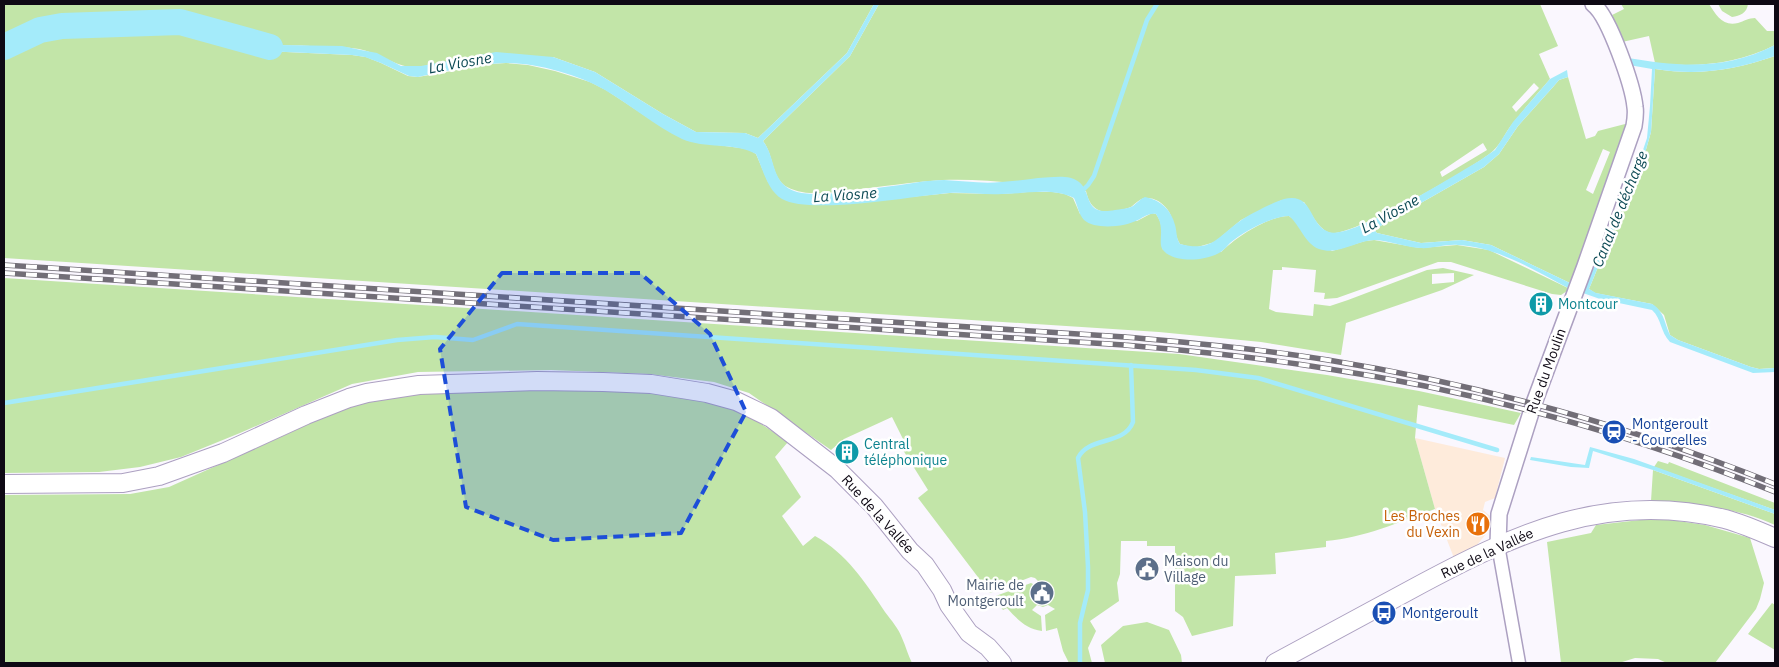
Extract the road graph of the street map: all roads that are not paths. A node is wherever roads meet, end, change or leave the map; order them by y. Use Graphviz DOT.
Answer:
graph roads {
  1 [pos="1594,4"];
  2 [pos="4,484"];
  3 [pos="1775,538"];
  4 [pos="1498,545"];
  5 [pos="969,633"];
  6 [pos="988,663"];
  7 [pos="1002,663"];
  8 [pos="1275,663"];
  9 [pos="1519,663"];
  1 -- 4 [label="street, Rue du Moulin"];
  2 -- 5 [label="main road, Rue de la Vallée"];
  3 -- 4 [label="main road, Rue de la Vallée"];
  4 -- 8 [label="main road, Rue de la Vallée"];
  4 -- 9 [label="street"];
  5 -- 6 [label="main road, Rue de la Vallée"];
  5 -- 7 [label="main road, Rue de la Vallée"];
}
